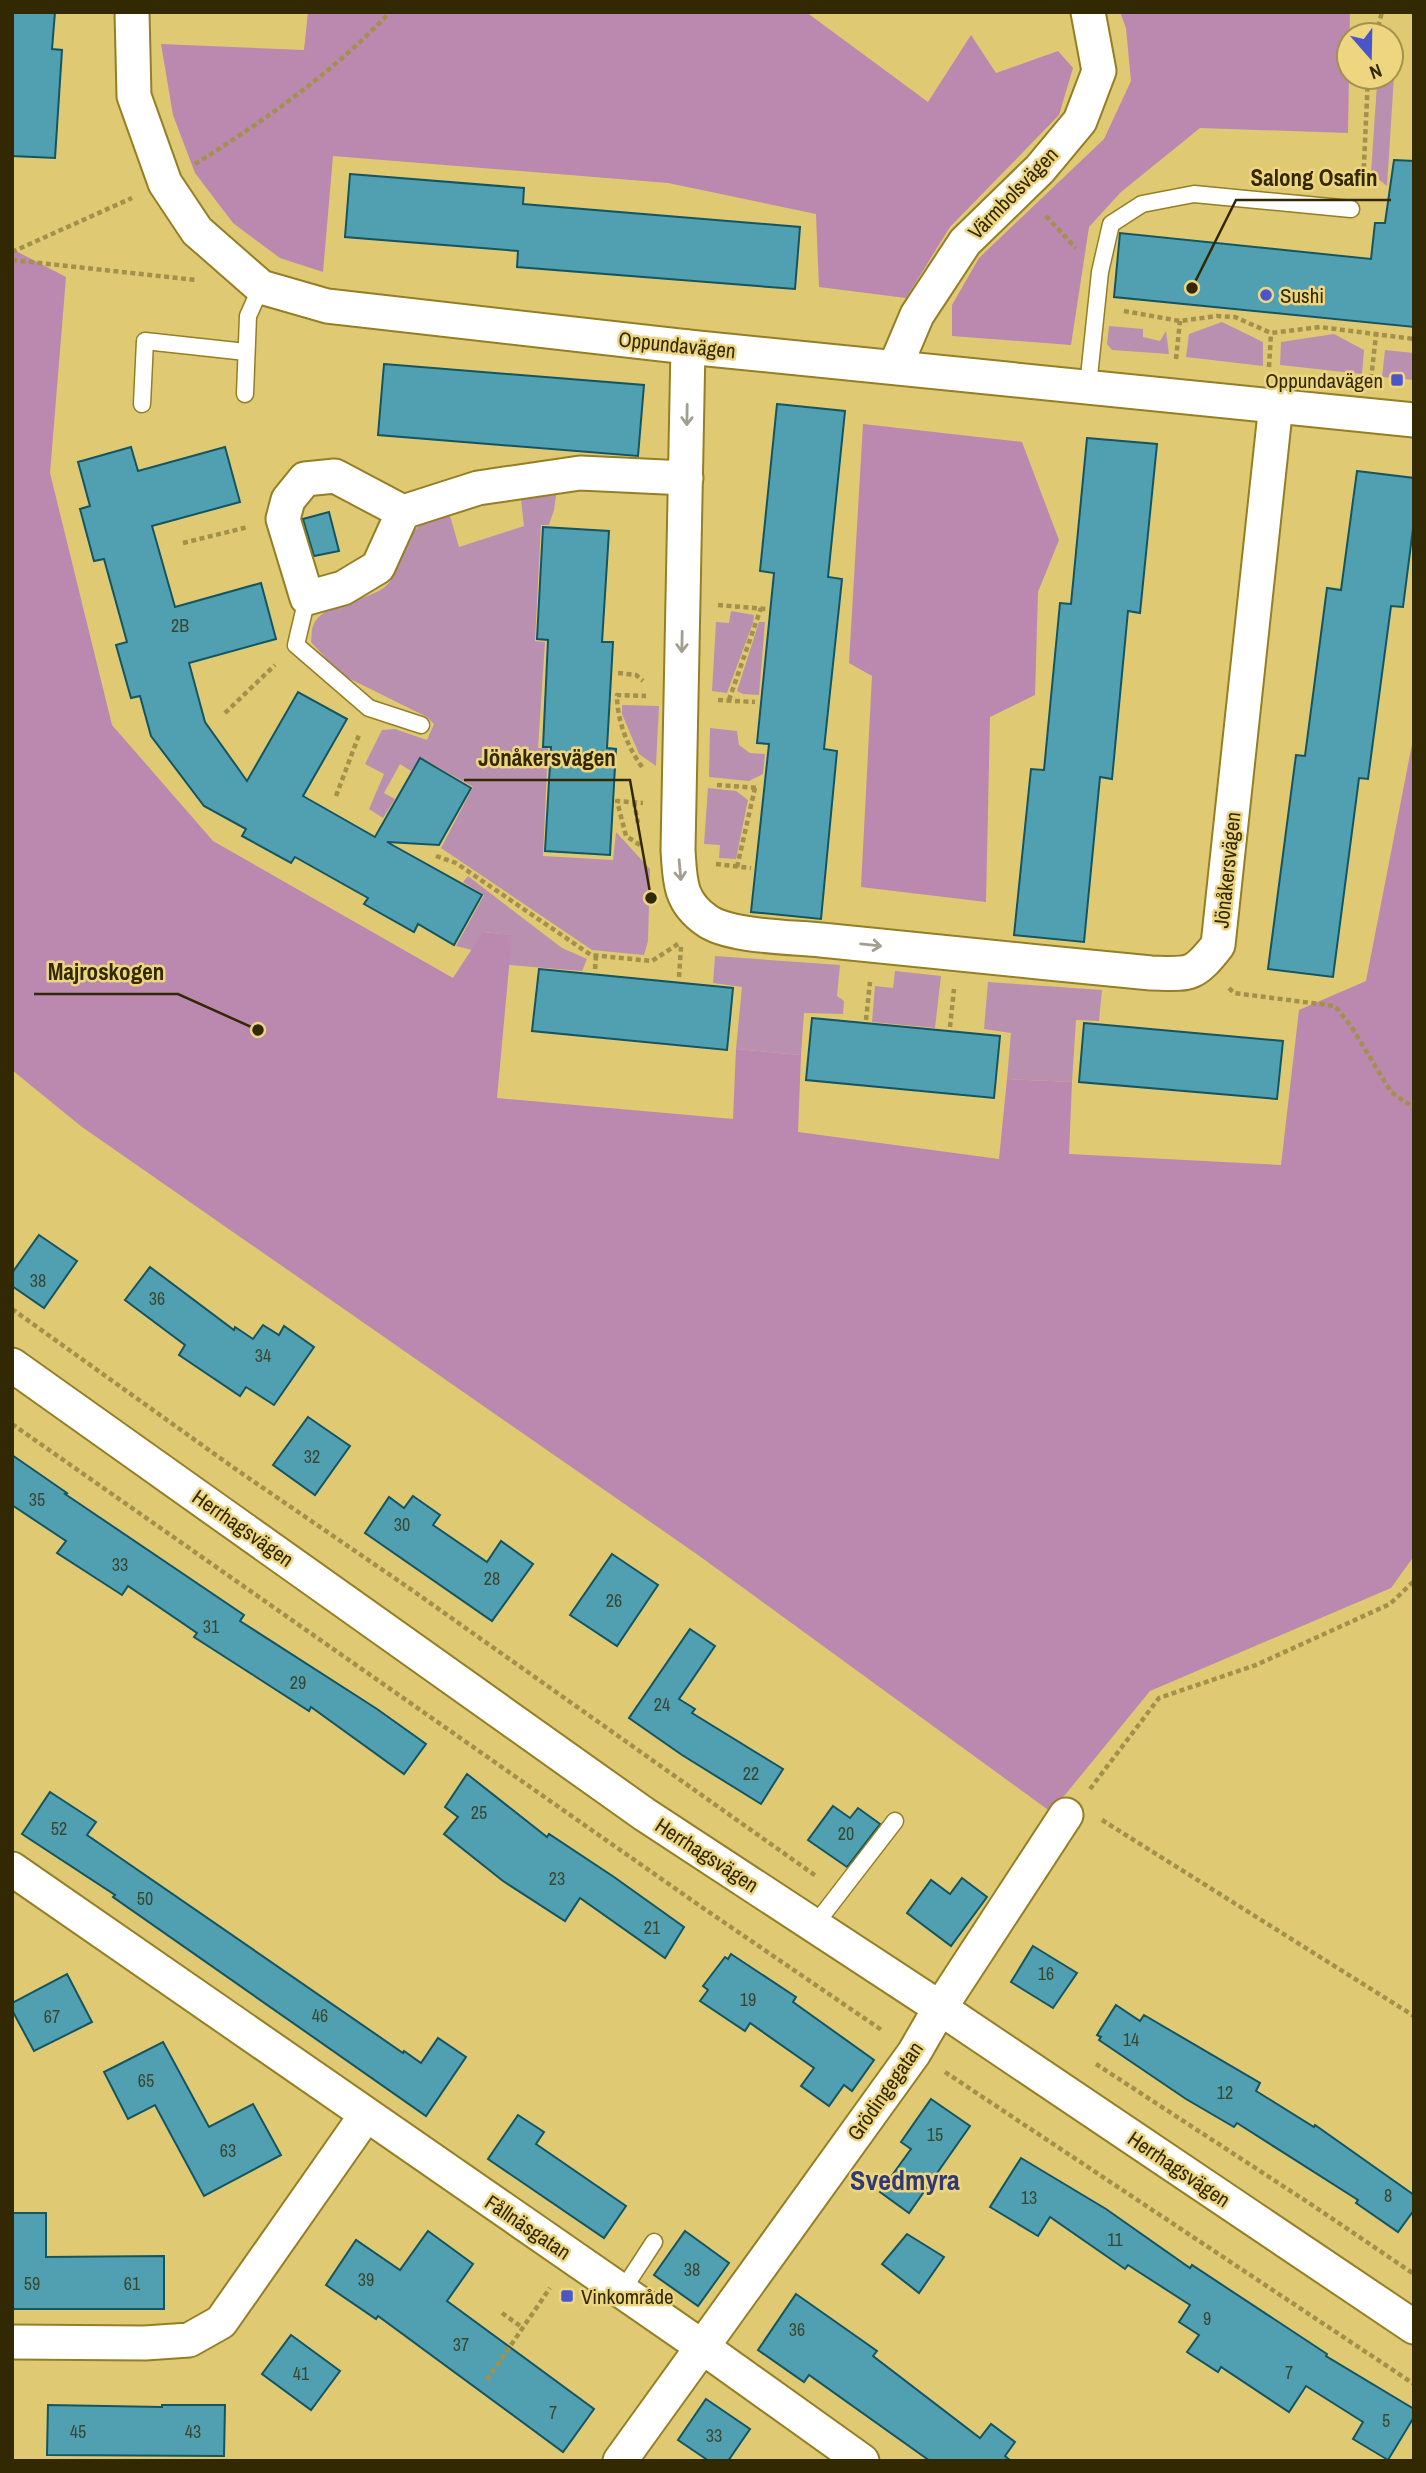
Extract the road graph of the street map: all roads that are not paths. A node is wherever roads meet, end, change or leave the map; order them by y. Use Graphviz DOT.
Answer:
graph roads {
  1 [pos="132,12"];
  2 [pos="1088,12"];
  3 [pos="1351,209"];
  4 [pos="261,287"];
  5 [pos="688,347"];
  6 [pos="246,352"];
  7 [pos="895,367"];
  8 [pos="1088,386"];
  9 [pos="245,394"];
  10 [pos="142,404"];
  11 [pos="1276,404"];
  12 [pos="1414,420"];
  13 [pos="686,478"];
  14 [pos="403,512"];
  15 [pos="307,598"];
  16 [pos="421,725"];
  17 [pos="12,1365"];
  18 [pos="1072,1810"];
  19 [pos="895,1821"];
  20 [pos="12,1870"];
  21 [pos="814,1926"];
  22 [pos="940,2008"];
  23 [pos="366,2115"];
  24 [pos="654,2242"];
  25 [pos="622,2291"];
  26 [pos="1414,2327"];
  27 [pos="12,2342"];
  28 [pos="701,2346"];
  29 [pos="620,2461"];
  30 [pos="862,2461"];
  1 -- 4 [label="street, Oppundavägen"];
  2 -- 7 [label="street, Värmbolsvägen"];
  3 -- 8 [label="lane"];
  4 -- 5 [label="street, Oppundavägen"];
  4 -- 6 [label="lane"];
  5 -- 7 [label="street, Oppundavägen"];
  5 -- 13 [label="street, one-way"];
  6 -- 9 [label="lane"];
  6 -- 10 [label="lane"];
  7 -- 8 [label="street, Oppundavägen"];
  8 -- 11 [label="street, Oppundavägen"];
  11 -- 12 [label="street, Oppundavägen"];
  13 -- 11 [label="street, Jönåkersvägen, one-way"];
  13 -- 14 [label="street"];
  14 -- 15 [label="street"];
  14 -- 15 [label="street"];
  15 -- 16 [label="lane"];
  17 -- 21 [label="street, Herrhagsvägen"];
  18 -- 22 [label="street, Grödingegatan"];
  19 -- 21 [label="lane"];
  20 -- 23 [label="street, Fållnäsgatan"];
  21 -- 22 [label="street, Herrhagsvägen"];
  22 -- 26 [label="street, Herrhagsvägen"];
  22 -- 28 [label="street, Grödingegatan"];
  23 -- 25 [label="street, Fållnäsgatan"];
  23 -- 27 [label="street"];
  24 -- 25 [label="lane"];
  25 -- 28 [label="street, Fållnäsgatan"];
  28 -- 29 [label="street, Grödingegatan"];
  28 -- 30 [label="street, Fållnäsgatan"];
}
